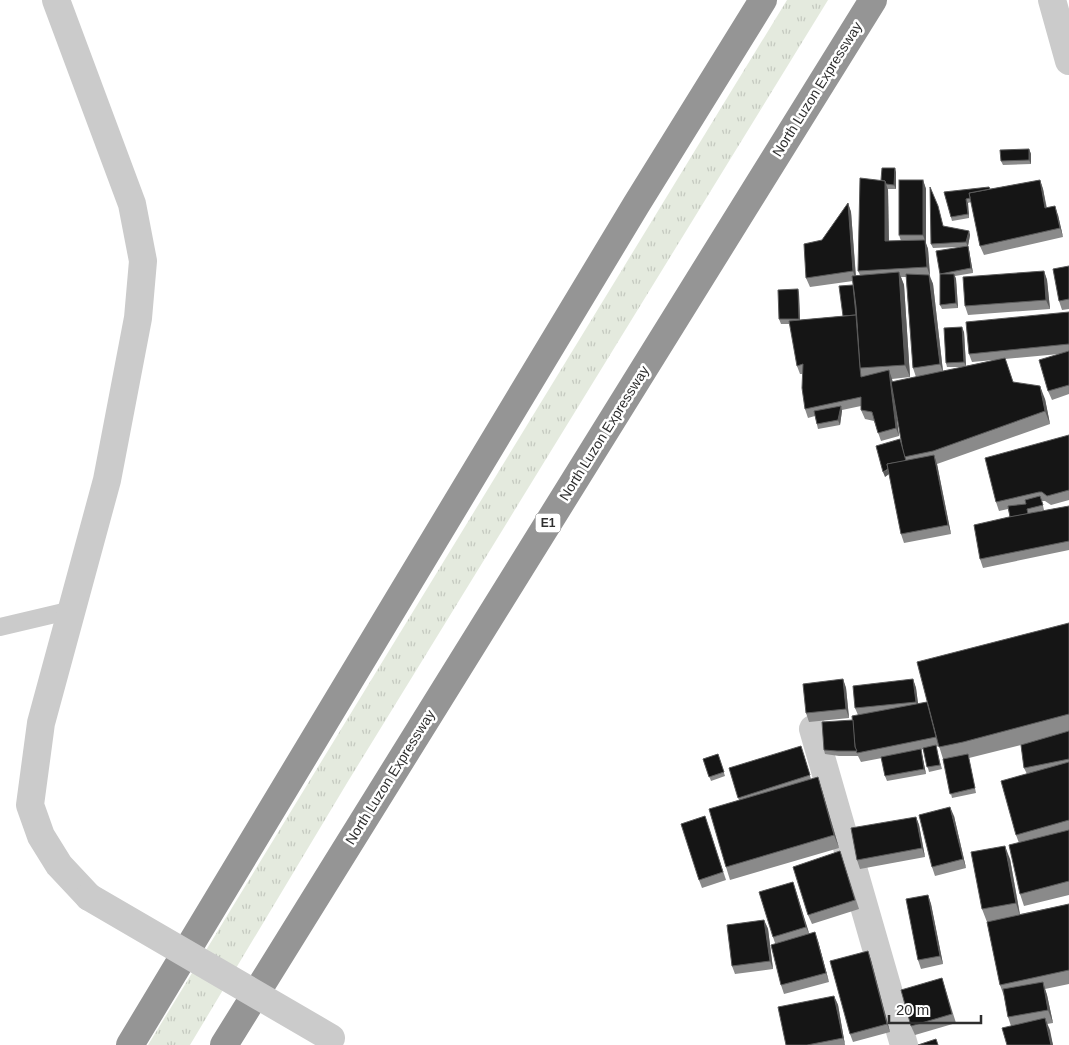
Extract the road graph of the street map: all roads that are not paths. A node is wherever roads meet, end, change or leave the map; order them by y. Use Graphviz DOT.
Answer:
graph roads {
  1 [pos="56,0"];
  2 [pos="763,0"];
  3 [pos="873,0"];
  4 [pos="1052,0"];
  5 [pos="1069,61"];
  6 [pos="72,610"];
  7 [pos="0,626"];
  8 [pos="813,728"];
  9 [pos="333,1042"];
  10 [pos="130,1045"];
  11 [pos="224,1045"];
  12 [pos="904,1045"];
  1 -- 6 [label="street"];
  2 -- 10 [label="highway"];
  3 -- 11 [label="highway, North Luzon Expressway / E1"];
  4 -- 5 [label="street"];
  6 -- 7 [label="lane"];
  6 -- 9 [label="street, bridge"];
  8 -- 12 [label="street"];
}
